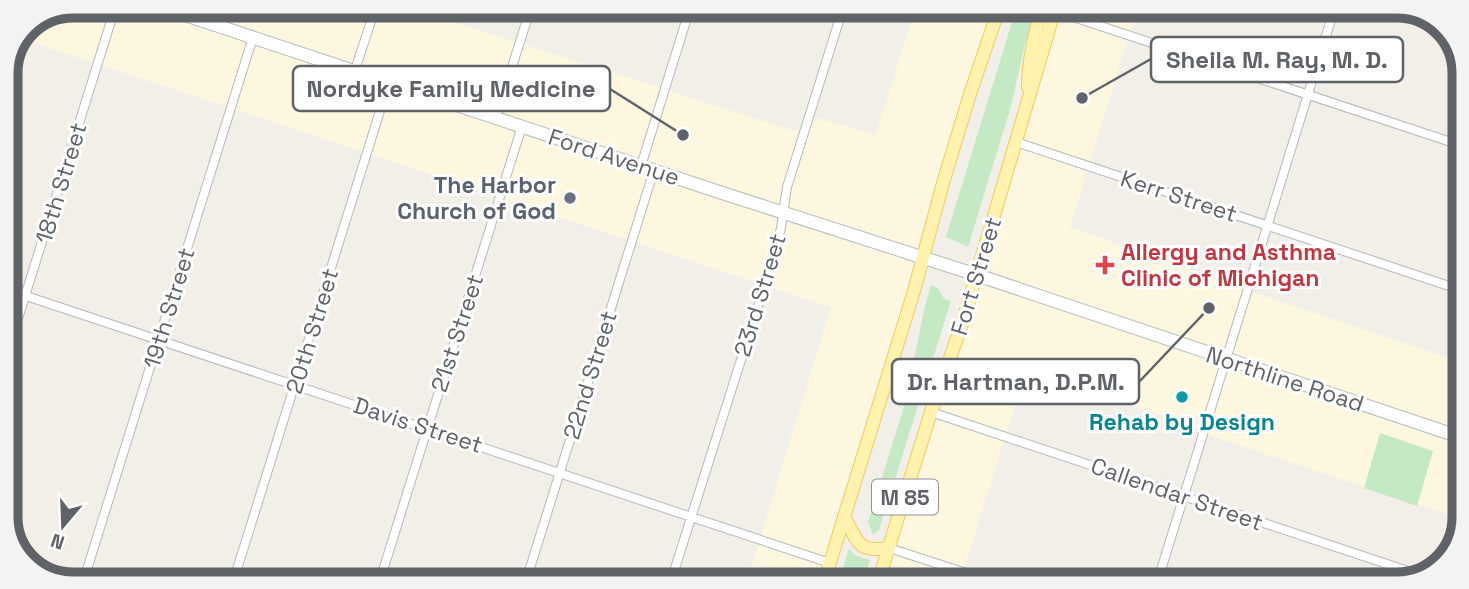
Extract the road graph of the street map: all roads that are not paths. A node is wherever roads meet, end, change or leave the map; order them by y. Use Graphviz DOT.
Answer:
graph roads {
  1 [pos="112,18"];
  2 [pos="195,18"];
  3 [pos="219,18"];
  4 [pos="372,18"];
  5 [pos="528,18"];
  6 [pos="687,18"];
  7 [pos="839,18"];
  8 [pos="996,18"];
  9 [pos="1049,18"];
  10 [pos="1075,18"];
  11 [pos="1331,18"];
  12 [pos="217,25"];
  13 [pos="253,37"];
  14 [pos="355,71"];
  15 [pos="389,82"];
  16 [pos="1307,95"];
  17 [pos="496,117"];
  18 [pos="523,126"];
  19 [pos="1016,142"];
  20 [pos="1451,142"];
  21 [pos="647,168"];
  22 [pos="783,212"];
  23 [pos="1268,226"];
  24 [pos="923,259"];
  25 [pos="950,267"];
  26 [pos="977,275"];
  27 [pos="1451,287"];
  28 [pos="18,293"];
  29 [pos="26,295"];
  30 [pos="18,319"];
  31 [pos="159,340"];
  32 [pos="1227,361"];
  33 [pos="296,385"];
  34 [pos="932,411"];
  35 [pos="426,428"];
  36 [pos="1452,434"];
  37 [pos="559,472"];
  38 [pos="1184,497"];
  39 [pos="691,516"];
  40 [pos="844,516"];
  41 [pos="889,548"];
  42 [pos="830,562"];
  43 [pos="1406,570"];
  44 [pos="86,572"];
  45 [pos="236,572"];
  46 [pos="382,572"];
  47 [pos="528,572"];
  48 [pos="674,572"];
  49 [pos="827,572"];
  50 [pos="881,572"];
  51 [pos="963,572"];
  52 [pos="1160,572"];
  1 -- 29 [label="street, 18th Street"];
  2 -- 12 [label="main road, Ford Avenue"];
  3 -- 12 [label="street"];
  4 -- 14 [label="street"];
  5 -- 17 [label="street"];
  6 -- 21 [label="street, 22nd Street"];
  7 -- 22 [label="street, 23rd Street"];
  8 -- 24 [label="main road, M 85"];
  9 -- 19 [label="main road, Fort Street / M 85"];
  10 -- 16 [label="street"];
  11 -- 16 [label="street"];
  12 -- 13 [label="main road, Ford Avenue"];
  13 -- 14 [label="main road, Ford Avenue"];
  13 -- 31 [label="street, 19th Street"];
  14 -- 15 [label="main road, Ford Avenue"];
  15 -- 17 [label="main road, Ford Avenue"];
  15 -- 33 [label="street, 20th Street"];
  16 -- 20 [label="street"];
  16 -- 23 [label="street"];
  17 -- 18 [label="main road, Ford Avenue"];
  18 -- 21 [label="main road, Ford Avenue"];
  18 -- 35 [label="street, 21st Street"];
  19 -- 23 [label="street, Kerr Street"];
  19 -- 26 [label="main road, Fort Street / M 85"];
  21 -- 22 [label="main road, Ford Avenue"];
  21 -- 37 [label="street, 22nd Street"];
  22 -- 24 [label="main road, Ford Avenue"];
  22 -- 39 [label="street, 23rd Street"];
  23 -- 27 [label="street, Kerr Street"];
  23 -- 32 [label="street"];
  24 -- 25 [label="main road, Ford Avenue"];
  24 -- 40 [label="main road, M 85"];
  25 -- 26 [label="main road, Northline Road"];
  26 -- 32 [label="main road, Northline Road"];
  26 -- 34 [label="main road, Fort Street / M 85"];
  28 -- 29 [label="street, Davis Street"];
  29 -- 30 [label="street, 18th Street"];
  29 -- 31 [label="street, Davis Street"];
  31 -- 33 [label="street, Davis Street"];
  31 -- 44 [label="street, 19th Street"];
  32 -- 36 [label="main road, Northline Road"];
  32 -- 38 [label="street"];
  33 -- 35 [label="street, Davis Street"];
  33 -- 45 [label="street, 20th Street"];
  34 -- 38 [label="street, Callendar Street"];
  34 -- 41 [label="main road, Fort Street / M 85"];
  35 -- 37 [label="street, Davis Street"];
  35 -- 46 [label="street, 21st Street"];
  37 -- 39 [label="street, Davis Street"];
  37 -- 47 [label="street, 22nd Street"];
  38 -- 43 [label="street, Callendar Street"];
  38 -- 52 [label="street"];
  39 -- 42 [label="street, Davis Street"];
  39 -- 48 [label="street, 23rd Street"];
  40 -- 41 [label="main road"];
  40 -- 42 [label="main road, M 85"];
  41 -- 50 [label="main road, Fort Street / M 85"];
  41 -- 51 [label="street"];
  42 -- 49 [label="main road, M 85"];
}
